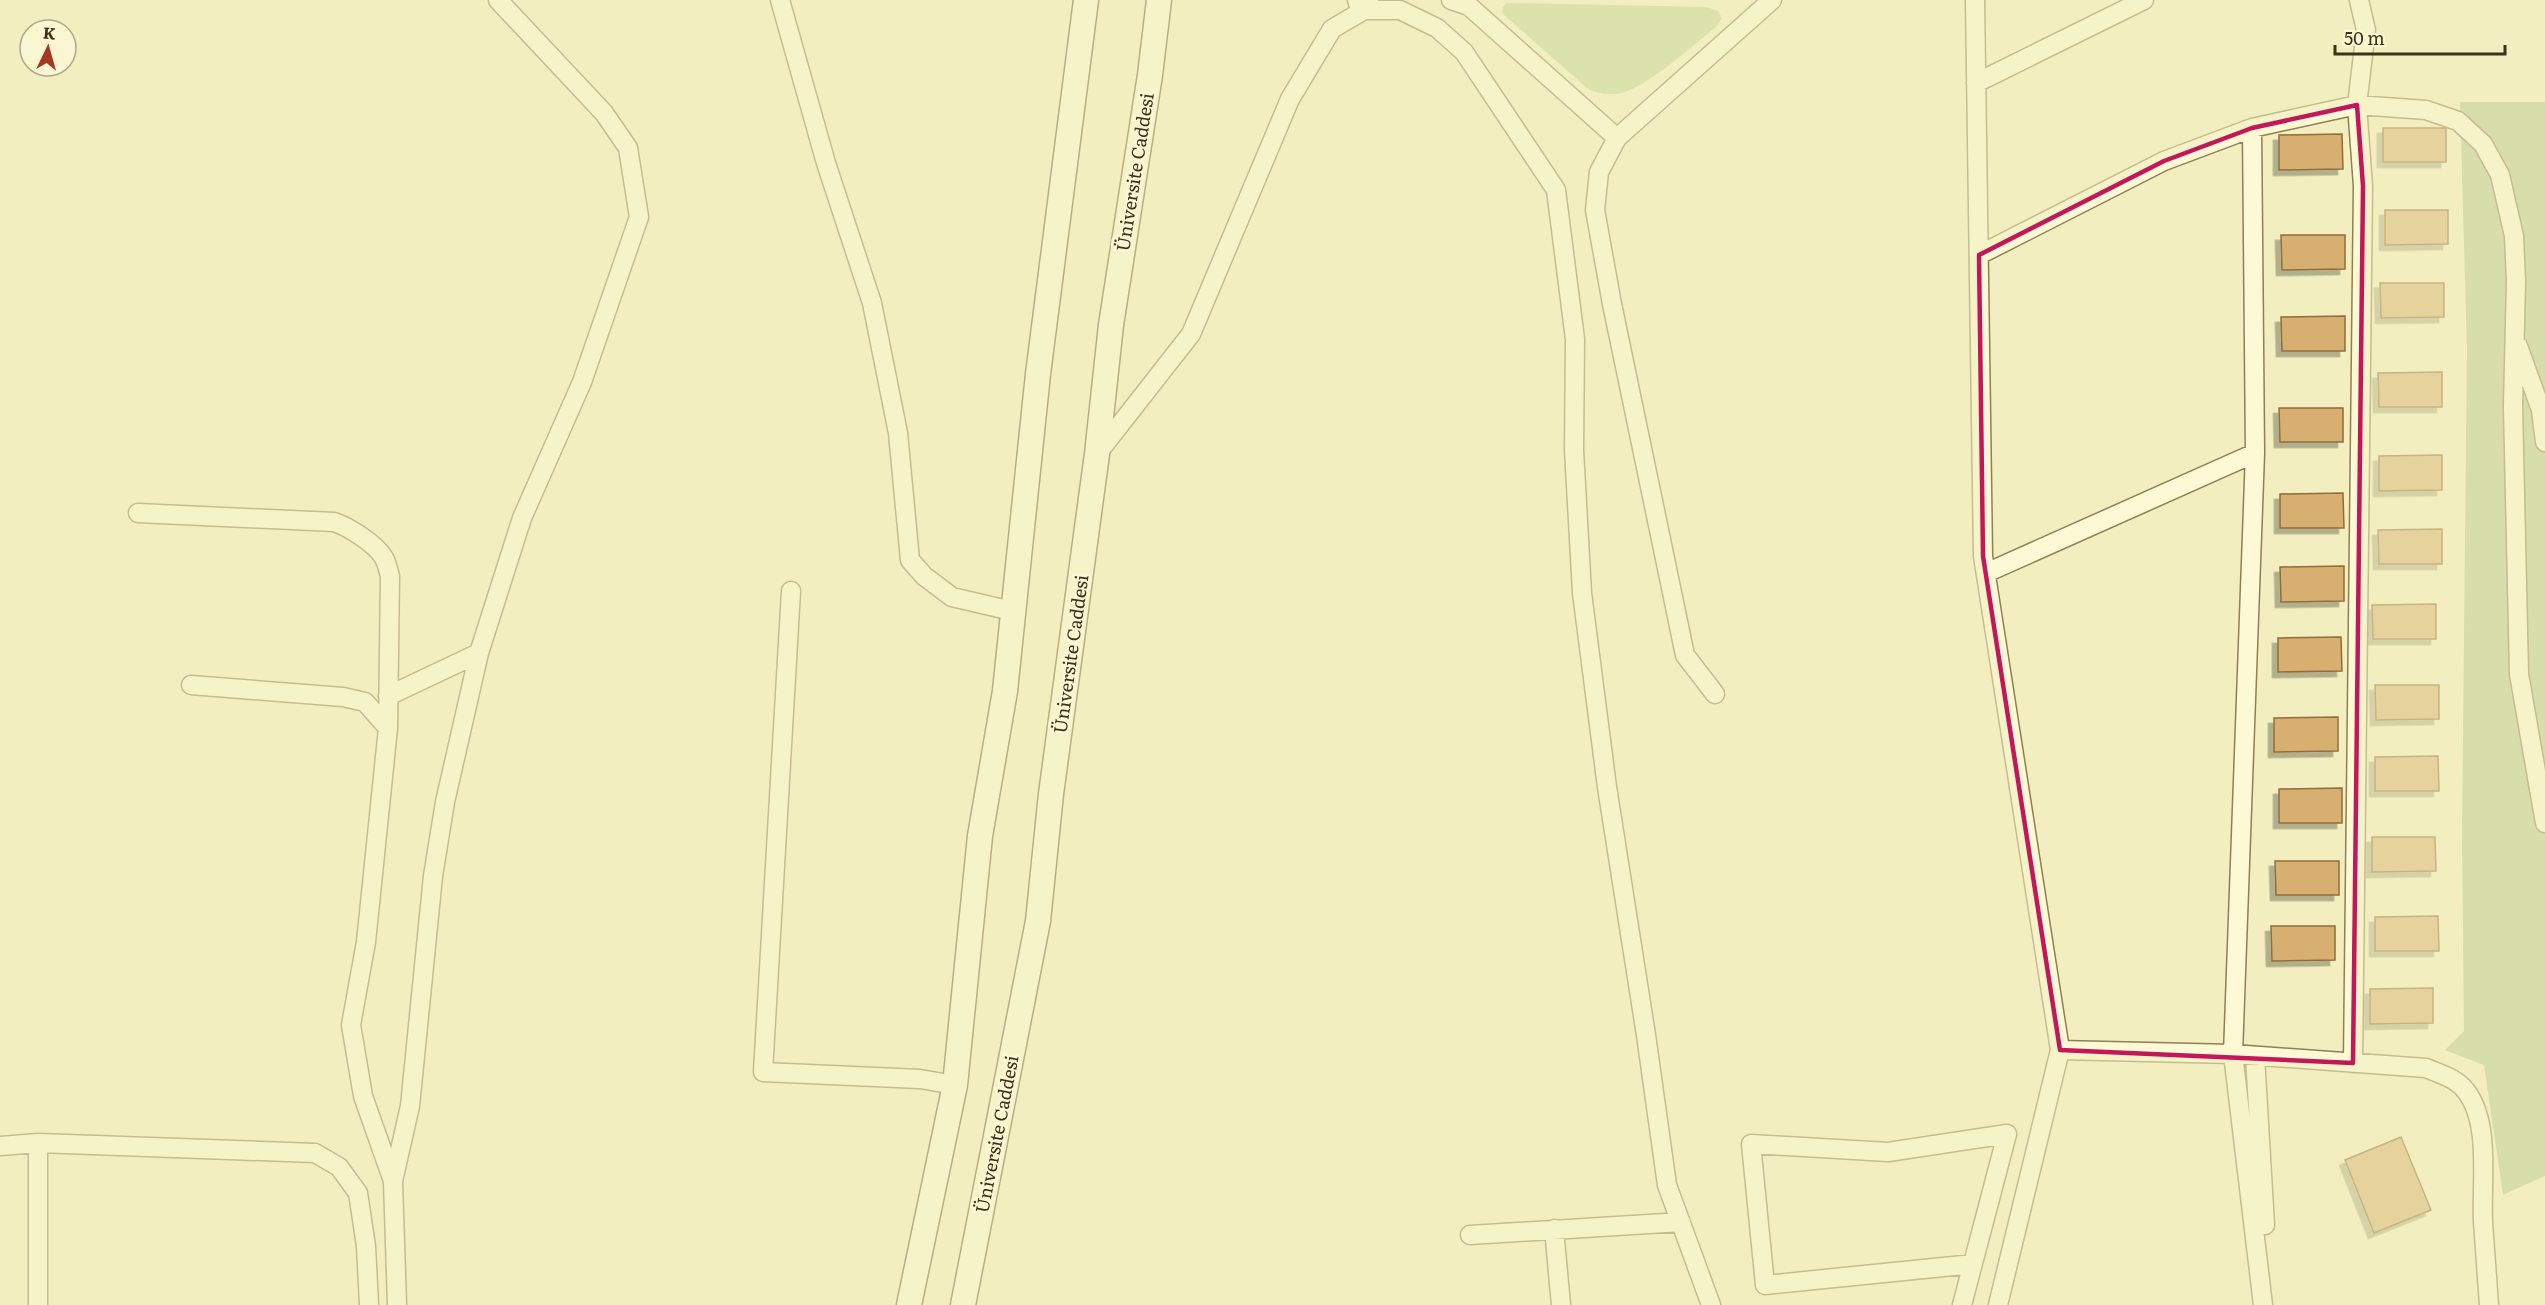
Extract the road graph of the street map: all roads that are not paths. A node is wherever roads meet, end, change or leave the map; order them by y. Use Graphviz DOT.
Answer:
graph roads {
  1 [pos="498,0"];
  2 [pos="780,0"];
  3 [pos="1086,0"];
  4 [pos="1159,0"];
  5 [pos="1384,0"];
  6 [pos="1451,0"];
  7 [pos="1772,0"];
  8 [pos="1975,0"];
  9 [pos="2144,0"];
  10 [pos="2359,0"];
  11 [pos="1358,5"];
  12 [pos="1976,83"];
  13 [pos="2357,105"];
  14 [pos="2252,128"];
  15 [pos="1617,138"];
  16 [pos="1978,255"];
  17 [pos="2515,335"];
  18 [pos="2545,442"];
  19 [pos="2255,453"];
  20 [pos="1097,454"];
  21 [pos="138,513"];
  22 [pos="1986,573"];
  23 [pos="791,591"];
  24 [pos="1012,611"];
  25 [pos="479,653"];
  26 [pos="191,685"];
  27 [pos="1715,694"];
  28 [pos="388,696"];
  29 [pos="388,728"];
  30 [pos="2545,823"];
  31 [pos="2060,1050"];
  32 [pos="2233,1054"];
  33 [pos="2255,1056"];
  34 [pos="2353,1063"];
  35 [pos="955,1085"];
  36 [pos="38,1143"];
  37 [pos="0,1146"];
  38 [pos="393,1181"];
  39 [pos="1681,1222"];
  40 [pos="1554,1229"];
  41 [pos="1470,1235"];
  42 [pos="1972,1264"];
  43 [pos="38,1305"];
  44 [pos="369,1305"];
  45 [pos="397,1305"];
  46 [pos="909,1305"];
  47 [pos="963,1305"];
  48 [pos="1561,1305"];
  49 [pos="1712,1305"];
  50 [pos="1962,1305"];
  51 [pos="1998,1305"];
  52 [pos="2263,1305"];
  53 [pos="2270,1305"];
  54 [pos="2489,1305"];
  1 -- 25 [label="street"];
  2 -- 24 [label="street"];
  3 -- 24 [label="main road"];
  4 -- 20 [label="main road, Üniversite Caddesi"];
  5 -- 11 [label="street"];
  6 -- 15 [label="street"];
  7 -- 15 [label="street"];
  8 -- 12 [label="street"];
  9 -- 12 [label="street"];
  10 -- 13 [label="street"];
  11 -- 20 [label="street"];
  11 -- 39 [label="street"];
  12 -- 16 [label="street"];
  13 -- 14 [label="street"];
  13 -- 17 [label="street"];
  13 -- 34 [label="street"];
  14 -- 16 [label="street"];
  14 -- 19 [label="street"];
  15 -- 27 [label="street"];
  16 -- 22 [label="street"];
  17 -- 18 [label="street"];
  17 -- 30 [label="street"];
  19 -- 22 [label="street"];
  19 -- 32 [label="street"];
  20 -- 47 [label="main road, Üniversite Caddesi"];
  21 -- 28 [label="street"];
  22 -- 31 [label="street"];
  23 -- 35 [label="street"];
  24 -- 35 [label="main road"];
  25 -- 28 [label="street"];
  25 -- 38 [label="street"];
  26 -- 29 [label="street"];
  28 -- 29 [label="street"];
  29 -- 38 [label="street"];
  31 -- 32 [label="street"];
  31 -- 51 [label="street"];
  32 -- 33 [label="street"];
  32 -- 52 [label="street"];
  33 -- 34 [label="street"];
  33 -- 53 [label="street"];
  34 -- 54 [label="street"];
  35 -- 46 [label="main road"];
  36 -- 37 [label="street"];
  36 -- 43 [label="street"];
  36 -- 44 [label="street"];
  38 -- 45 [label="street"];
  39 -- 40 [label="street"];
  39 -- 49 [label="street"];
  40 -- 41 [label="street"];
  40 -- 48 [label="street"];
  42 -- 42 [label="street"];
  42 -- 50 [label="street"];
}
